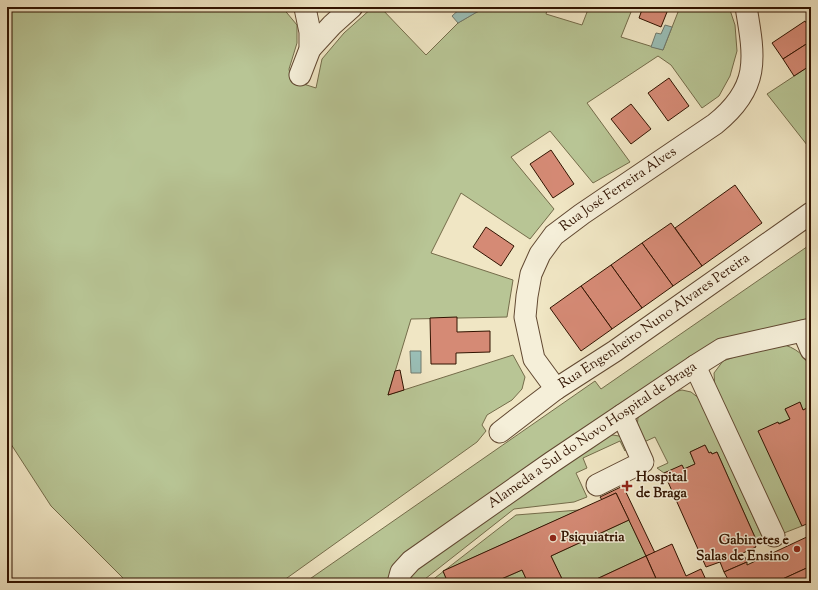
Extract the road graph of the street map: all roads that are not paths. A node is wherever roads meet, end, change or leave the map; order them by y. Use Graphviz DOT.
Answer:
graph roads {
  1 [pos="305,7"];
  2 [pos="746,7"];
  3 [pos="348,10"];
  4 [pos="310,49"];
  5 [pos="300,75"];
  6 [pos="811,213"];
  7 [pos="807,330"];
  8 [pos="811,350"];
  9 [pos="695,366"];
  10 [pos="556,390"];
  11 [pos="622,415"];
  12 [pos="500,432"];
  13 [pos="597,485"];
  14 [pos="774,536"];
  15 [pos="398,583"];
  1 -- 3 [label="street"];
  1 -- 4 [label="street"];
  2 -- 10 [label="street, Rua José Ferreira Alves"];
  3 -- 4 [label="street"];
  4 -- 5 [label="street"];
  6 -- 10 [label="street, Rua Engenheiro Nuno Alvares Pereira"];
  7 -- 8 [label="street"];
  7 -- 9 [label="street, Alameda a Sul do Novo Hospital de Braga"];
  9 -- 11 [label="street, Alameda a Sul do Novo Hospital de Braga"];
  9 -- 14 [label="street"];
  10 -- 12 [label="street, Rua Engenheiro Nuno Alvares Pereira"];
  11 -- 13 [label="street"];
  11 -- 15 [label="street, Alameda a Sul do Novo Hospital de Braga"];
}
